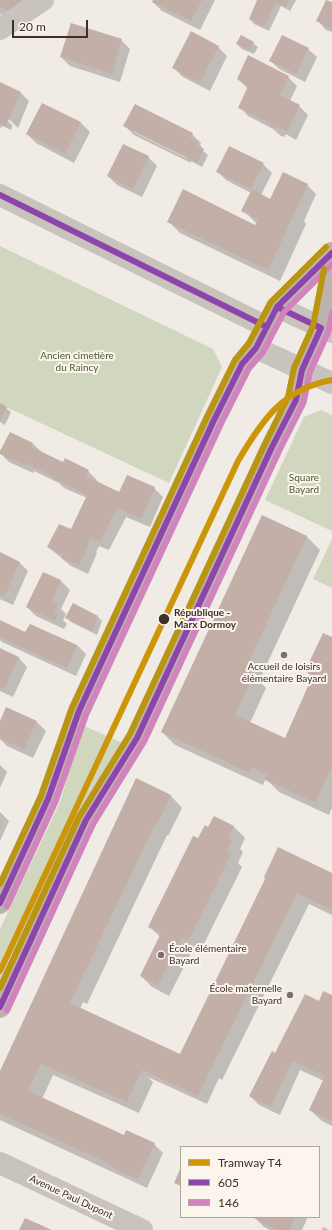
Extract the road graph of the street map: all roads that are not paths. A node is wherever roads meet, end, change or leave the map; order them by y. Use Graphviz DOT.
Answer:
graph roads {
  1 [pos="43,0"];
  2 [pos="0,29"];
  3 [pos="0,195"];
  4 [pos="332,253"];
  5 [pos="332,270"];
  6 [pos="277,307"];
  7 [pos="267,327"];
  8 [pos="327,330"];
  9 [pos="256,348"];
  10 [pos="302,370"];
  11 [pos="332,383"];
  12 [pos="0,904"];
  13 [pos="0,1007"];
  14 [pos="0,1163"];
  15 [pos="142,1230"];
  1 -- 2 [label="street"];
  3 -- 7 [label="street"];
  4 -- 6 [label="main road"];
  5 -- 8 [label="main road"];
  6 -- 7 [label="main road"];
  6 -- 8 [label="street"];
  7 -- 9 [label="main road"];
  8 -- 10 [label="main road"];
  9 -- 10 [label="street"];
  9 -- 12 [label="main road"];
  10 -- 11 [label="street"];
  10 -- 13 [label="main road"];
  14 -- 15 [label="street, Avenue Paul Dupont"];
}
